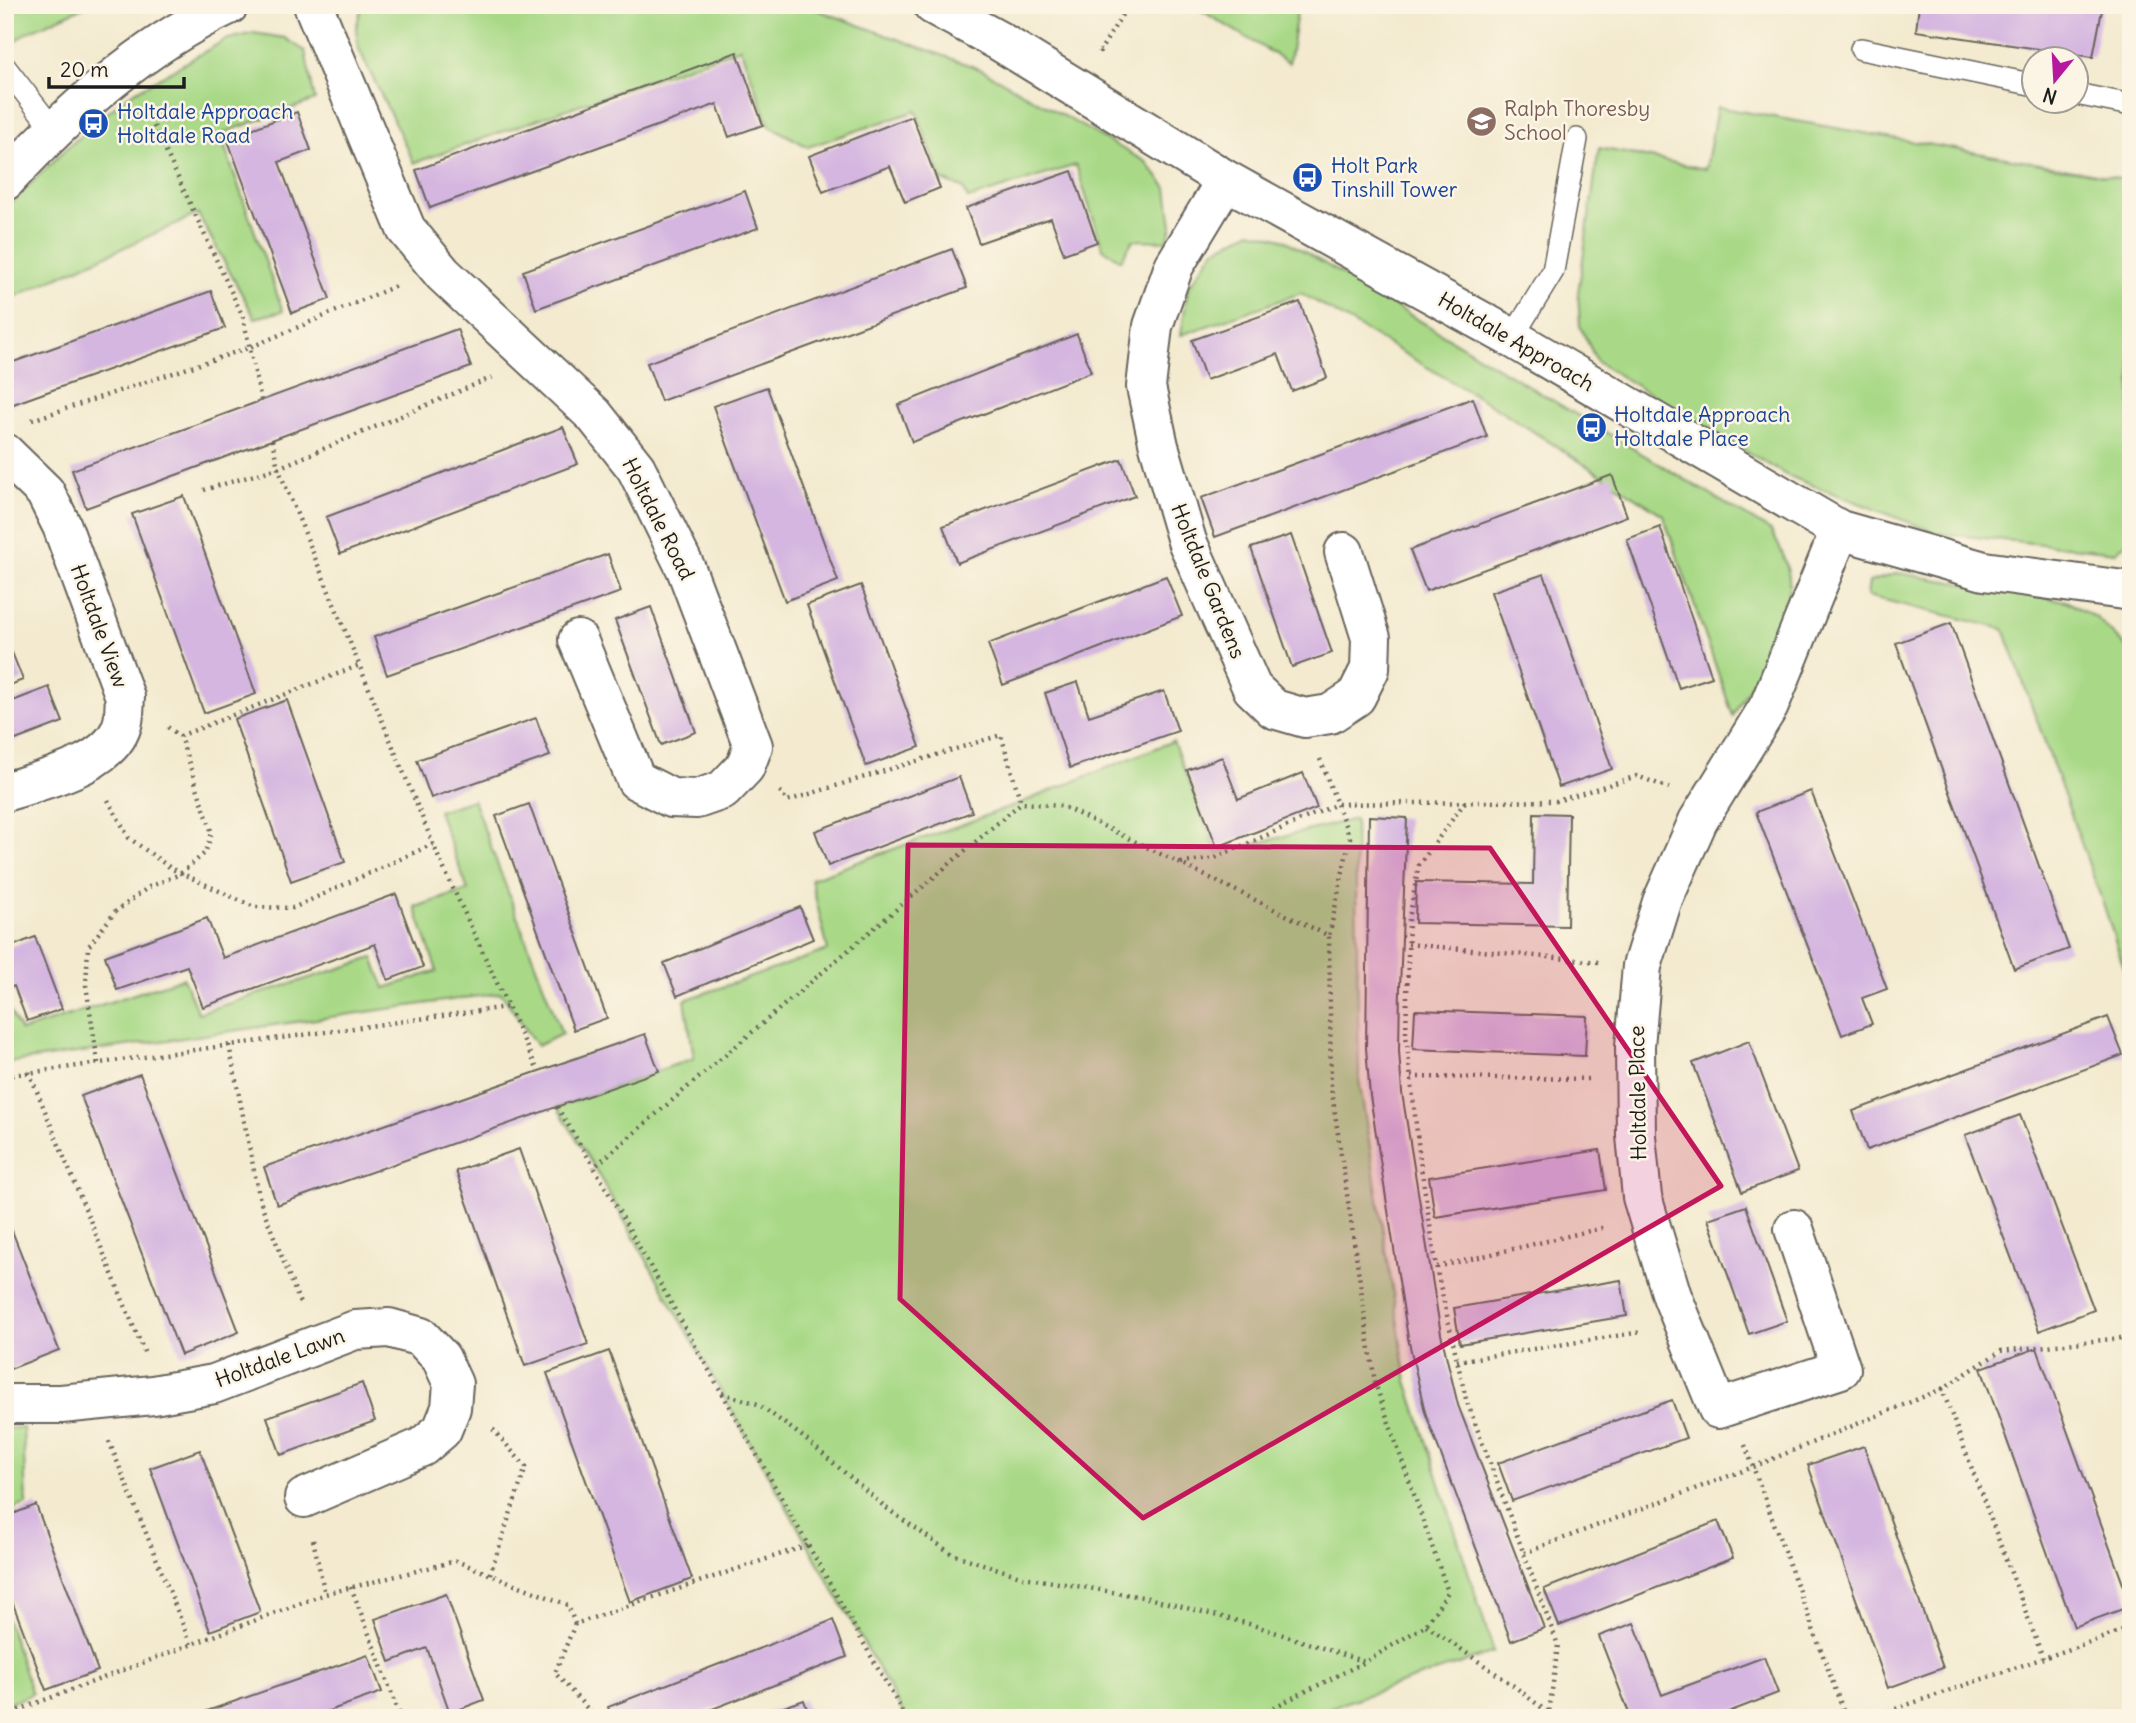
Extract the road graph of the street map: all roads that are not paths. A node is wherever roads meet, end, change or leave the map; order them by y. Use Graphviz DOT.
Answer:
graph roads {
  1 [pos="229,5"];
  2 [pos="313,5"];
  3 [pos="933,5"];
  4 [pos="1861,49"];
  5 [pos="5,67"];
  6 [pos="2021,82"];
  7 [pos="2090,97"];
  8 [pos="2131,106"];
  9 [pos="53,129"];
  10 [pos="1577,139"];
  11 [pos="1227,180"];
  12 [pos="5,181"];
  13 [pos="1512,338"];
  14 [pos="5,453"];
  15 [pos="1840,530"];
  16 [pos="1344,552"];
  17 [pos="2131,591"];
  18 [pos="578,640"];
  19 [pos="5,792"];
  20 [pos="1794,1229"];
  21 [pos="5,1404"];
  22 [pos="304,1498"];
  1 -- 9 [label="street"];
  2 -- 18 [label="street, Holtdale Road"];
  3 -- 11 [label="street, Holtdale Approach"];
  4 -- 6 [label="lane"];
  5 -- 9 [label="lane"];
  7 -- 8 [label="lane"];
  9 -- 12 [label="street"];
  10 -- 13 [label="lane"];
  11 -- 13 [label="street, Holtdale Approach"];
  11 -- 16 [label="street, Holtdale Gardens"];
  13 -- 15 [label="street, Holtdale Approach"];
  14 -- 19 [label="street, Holtdale View"];
  15 -- 17 [label="street, Holtdale Approach"];
  15 -- 20 [label="street, Holtdale Place"];
  21 -- 22 [label="street, Holtdale Lawn"];
}
